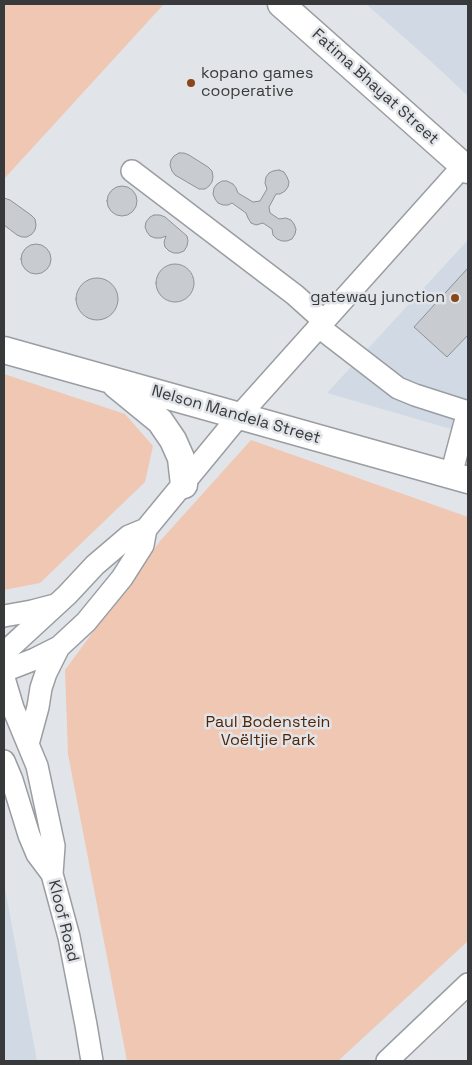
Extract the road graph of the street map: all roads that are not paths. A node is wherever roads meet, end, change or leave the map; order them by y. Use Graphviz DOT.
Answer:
graph roads {
  1 [pos="281,4"];
  2 [pos="466,168"];
  3 [pos="132,171"];
  4 [pos="322,324"];
  5 [pos="4,350"];
  6 [pos="107,378"];
  7 [pos="468,411"];
  8 [pos="240,416"];
  9 [pos="459,477"];
  10 [pos="184,485"];
  11 [pos="146,529"];
  12 [pos="56,604"];
  13 [pos="4,616"];
  14 [pos="59,648"];
  15 [pos="4,653"];
  16 [pos="4,671"];
  17 [pos="4,678"];
  18 [pos="28,744"];
  19 [pos="4,761"];
  20 [pos="52,874"];
  21 [pos="468,986"];
  22 [pos="92,1061"];
  23 [pos="387,1061"];
  1 -- 2 [label="main road, Fatima Bhayat Street"];
  2 -- 4 [label="street"];
  3 -- 4 [label="street"];
  4 -- 7 [label="street"];
  4 -- 8 [label="street"];
  5 -- 6 [label="main road, Nelson Mandela Street"];
  6 -- 8 [label="main road, Nelson Mandela Street"];
  6 -- 10 [label="main road"];
  7 -- 9 [label="street"];
  8 -- 9 [label="main road, Nelson Mandela Street"];
  8 -- 10 [label="street"];
  10 -- 11 [label="street"];
  11 -- 12 [label="street"];
  11 -- 14 [label="street"];
  12 -- 13 [label="street"];
  12 -- 15 [label="street"];
  14 -- 16 [label="street"];
  14 -- 18 [label="street"];
  17 -- 18 [label="street"];
  18 -- 20 [label="street"];
  19 -- 20 [label="street, Kloof Road"];
  20 -- 22 [label="street, Kloof Road"];
  21 -- 23 [label="street"];
}
